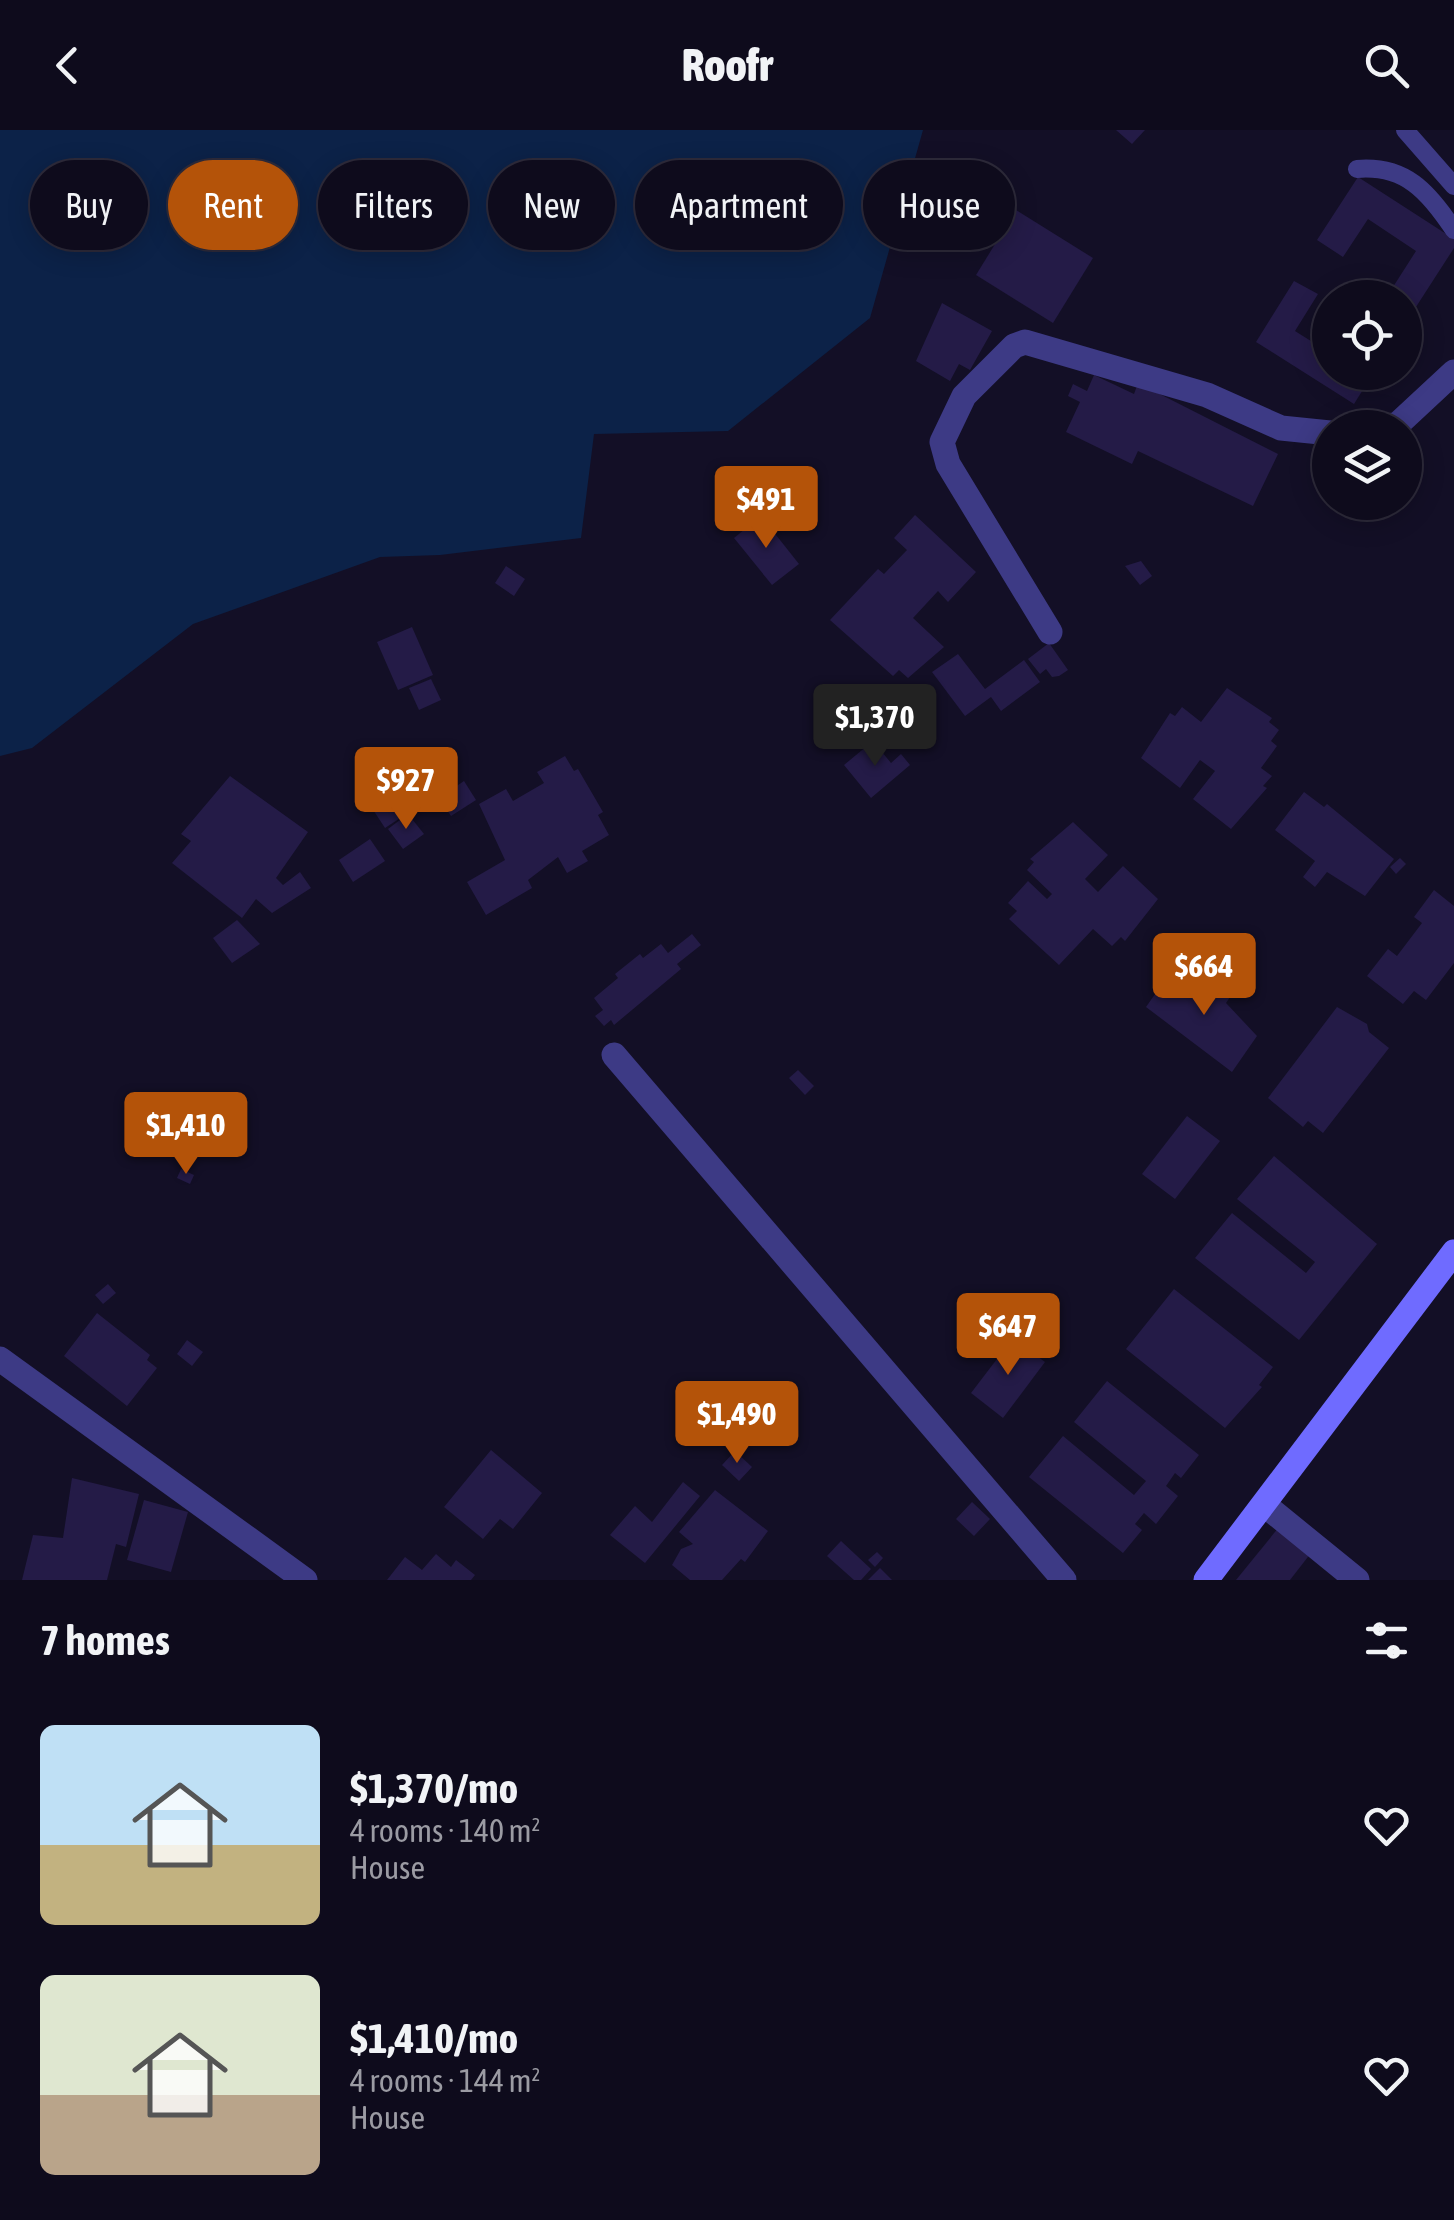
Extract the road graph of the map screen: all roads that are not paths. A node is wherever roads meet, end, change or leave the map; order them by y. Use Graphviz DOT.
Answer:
graph roads {
  1 [pos="1405,130"];
  2 [pos="1357,169"];
  3 [pos="1454,186"];
  4 [pos="1454,230"];
  5 [pos="1454,372"];
  6 [pos="1413,410"];
  7 [pos="1312,431"];
  8 [pos="1050,632"];
  9 [pos="614,1055"];
  10 [pos="1454,1252"];
  11 [pos="0,1359"];
  12 [pos="1266,1506"];
  13 [pos="306,1580"];
  14 [pos="1064,1580"];
  15 [pos="1206,1580"];
  16 [pos="1357,1580"];
  1 -- 3 [label="lane"];
  2 -- 4 [label="lane"];
  5 -- 6 [label="street"];
  7 -- 8 [label="street"];
  9 -- 14 [label="street"];
  10 -- 12 [label="street"];
  11 -- 13 [label="street"];
  12 -- 15 [label="street"];
  12 -- 16 [label="street"];
}
